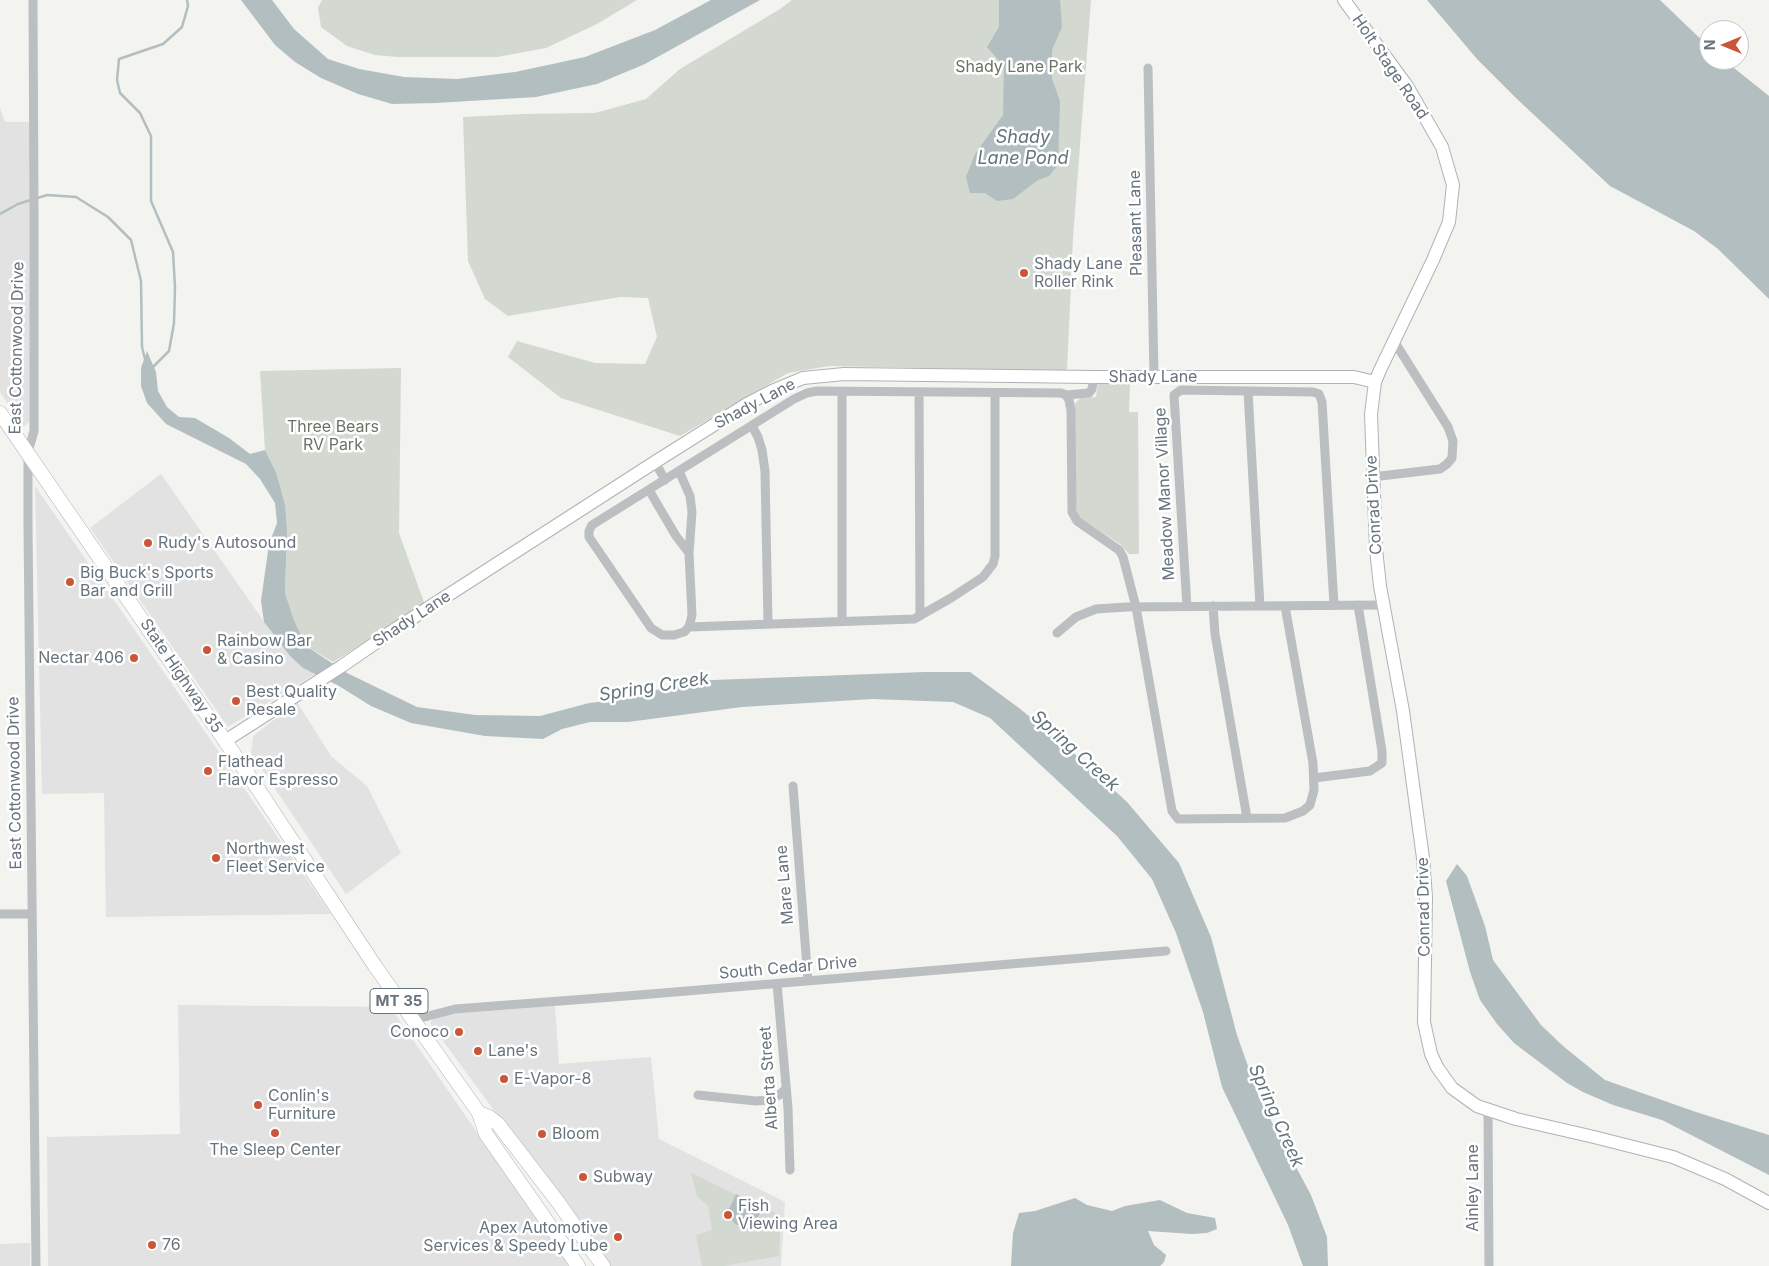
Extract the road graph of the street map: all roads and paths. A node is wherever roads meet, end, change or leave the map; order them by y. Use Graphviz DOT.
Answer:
graph roads {
  1 [pos="32,0"];
  2 [pos="1344,0"];
  3 [pos="1148,68"];
  4 [pos="1394,341"];
  5 [pos="1154,376"];
  6 [pos="1094,377"];
  7 [pos="1375,382"];
  8 [pos="1248,391"];
  9 [pos="842,392"];
  10 [pos="919,392"];
  11 [pos="995,392"];
  12 [pos="1066,395"];
  13 [pos="0,413"];
  14 [pos="752,426"];
  15 [pos="28,452"];
  16 [pos="654,462"];
  17 [pos="679,471"];
  18 [pos="1372,477"];
  19 [pos="665,480"];
  20 [pos="649,490"];
  21 [pos="689,553"];
  22 [pos="1334,605"];
  23 [pos="1358,605"];
  24 [pos="1384,605"];
  25 [pos="1187,606"];
  26 [pos="1213,606"];
  27 [pos="1260,606"];
  28 [pos="1284,606"];
  29 [pos="1136,607"];
  30 [pos="920,616"];
  31 [pos="842,621"];
  32 [pos="768,624"];
  33 [pos="689,627"];
  34 [pos="1057,632"];
  35 [pos="225,741"];
  36 [pos="1314,778"];
  37 [pos="792,786"];
  38 [pos="1247,818"];
  39 [pos="0,914"];
  40 [pos="31,914"];
  41 [pos="1166,951"];
  42 [pos="808,981"];
  43 [pos="777,984"];
  44 [pos="413,1020"];
  45 [pos="786,1089"];
  46 [pos="698,1095"];
  47 [pos="1488,1110"];
  48 [pos="479,1113"];
  49 [pos="790,1170"];
  50 [pos="1769,1203"];
  51 [pos="36,1266"];
  52 [pos="578,1266"];
  53 [pos="604,1266"];
  54 [pos="1489,1266"];
  1 -- 15 [label="street, East Cottonwood Drive"];
  2 -- 4 [label="main road, Holt Stage Road"];
  3 -- 5 [label="street, Pleasant Lane"];
  4 -- 7 [label="main road"];
  4 -- 18 [label="street"];
  5 -- 6 [label="main road, Shady Lane"];
  5 -- 7 [label="main road, Shady Lane"];
  6 -- 12 [label="street"];
  6 -- 16 [label="main road, Shady Lane"];
  7 -- 18 [label="main road, Conrad Drive"];
  8 -- 22 [label="street, Meadow Manor Village"];
  8 -- 25 [label="street, Meadow Manor Village"];
  8 -- 27 [label="street"];
  9 -- 10 [label="street"];
  9 -- 14 [label="street"];
  9 -- 31 [label="street"];
  10 -- 11 [label="street"];
  10 -- 30 [label="street"];
  11 -- 12 [label="street"];
  11 -- 30 [label="street"];
  12 -- 29 [label="street"];
  13 -- 15 [label="main road, State Highway 35 / MT 35"];
  14 -- 17 [label="street"];
  14 -- 32 [label="street"];
  15 -- 35 [label="main road, State Highway 35 / MT 35"];
  15 -- 40 [label="street, East Cottonwood Drive"];
  16 -- 19 [label="street"];
  16 -- 35 [label="main road, Shady Lane"];
  17 -- 19 [label="street"];
  17 -- 21 [label="street"];
  18 -- 24 [label="main road, Conrad Drive"];
  19 -- 20 [label="street"];
  20 -- 21 [label="street"];
  20 -- 33 [label="street"];
  21 -- 33 [label="street"];
  22 -- 23 [label="street"];
  22 -- 28 [label="street"];
  23 -- 24 [label="street"];
  23 -- 36 [label="street"];
  24 -- 47 [label="main road, Conrad Drive"];
  25 -- 26 [label="street"];
  25 -- 29 [label="street"];
  26 -- 27 [label="street"];
  26 -- 38 [label="street"];
  27 -- 28 [label="street"];
  28 -- 36 [label="street"];
  29 -- 34 [label="street"];
  29 -- 38 [label="street"];
  30 -- 31 [label="street"];
  31 -- 32 [label="street"];
  32 -- 33 [label="street"];
  35 -- 44 [label="main road, State Highway 35 / MT 35"];
  36 -- 38 [label="street"];
  37 -- 42 [label="street, Mare Lane"];
  39 -- 40 [label="street"];
  40 -- 51 [label="street, East Cottonwood Drive"];
  41 -- 42 [label="street, South Cedar Drive"];
  42 -- 43 [label="street, South Cedar Drive"];
  43 -- 44 [label="street, South Cedar Drive"];
  43 -- 45 [label="street, Alberta Street"];
  44 -- 48 [label="main road, State Highway 35 / MT 35"];
  45 -- 46 [label="street"];
  45 -- 49 [label="street, Alberta Street"];
  47 -- 50 [label="main road, Conrad Drive"];
  47 -- 54 [label="street, Ainley Lane"];
  48 -- 52 [label="main road, State Highway 35 / MT 35"];
  48 -- 53 [label="main road, State Highway 35 / MT 35"];
}
